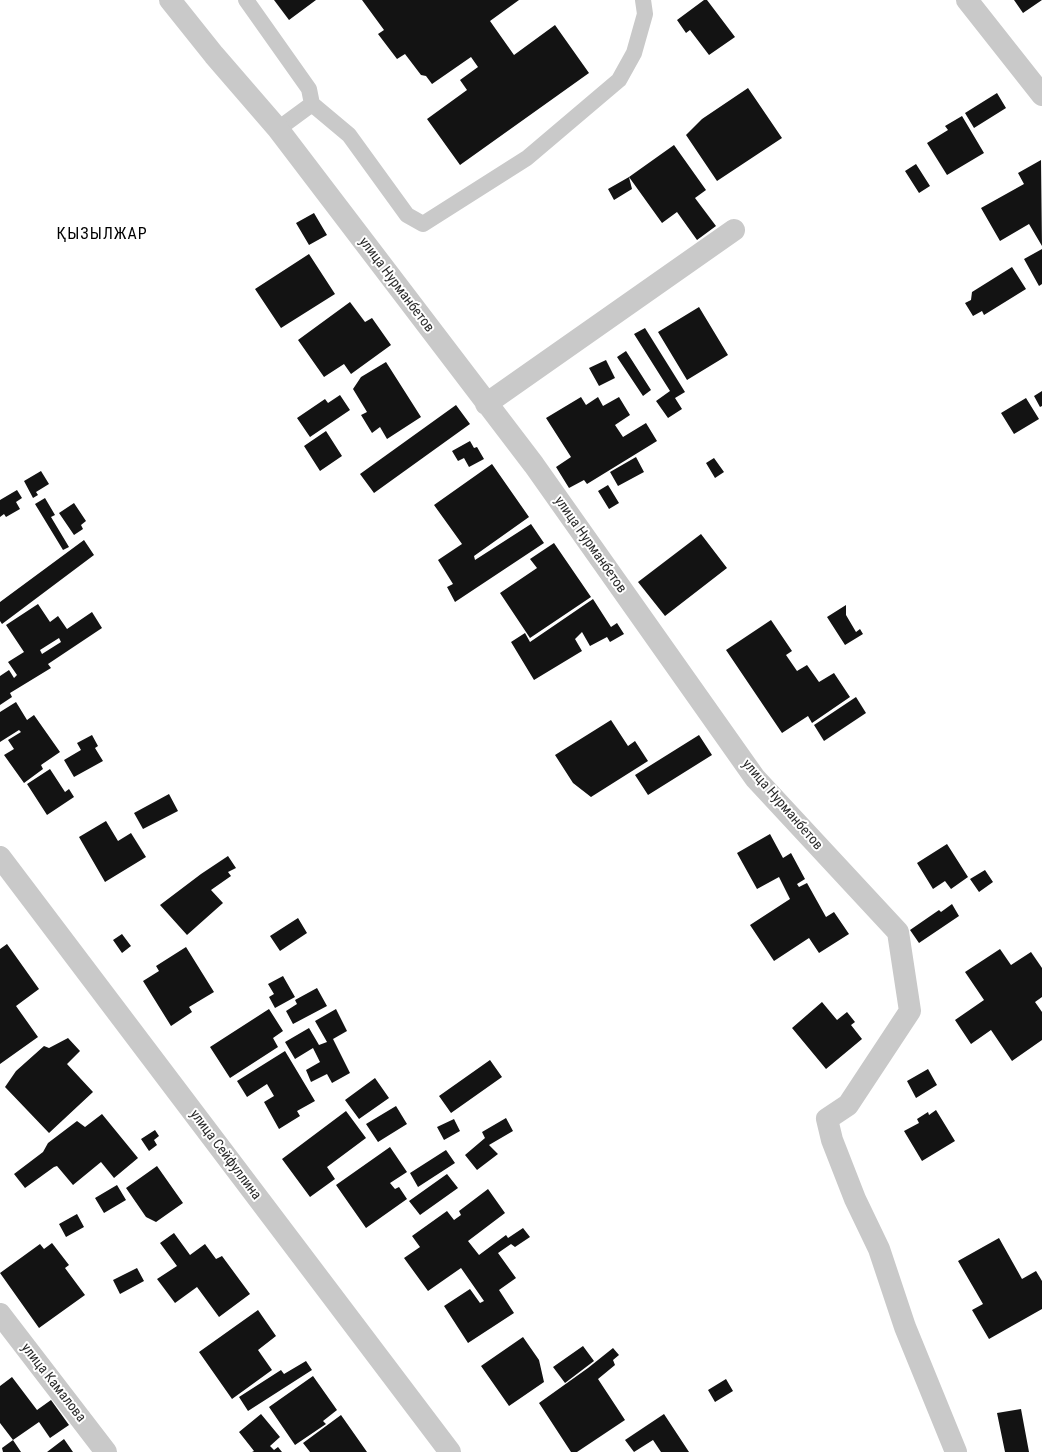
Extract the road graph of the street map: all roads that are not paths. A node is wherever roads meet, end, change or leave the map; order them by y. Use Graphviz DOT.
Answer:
graph roads {
  1 [pos="246,0"];
  2 [pos="643,0"];
  3 [pos="967,0"];
  4 [pos="176,2"];
  5 [pos="1042,95"];
  6 [pos="312,104"];
  7 [pos="278,129"];
  8 [pos="734,230"];
  9 [pos="486,404"];
  10 [pos="0,857"];
  11 [pos="0,1314"];
  12 [pos="106,1452"];
  13 [pos="450,1452"];
  14 [pos="956,1452"];
  1 -- 6 [label="lane"];
  2 -- 6 [label="lane"];
  3 -- 5 [label="street"];
  4 -- 7 [label="street, улица Нурманбетов"];
  6 -- 7 [label="lane"];
  7 -- 9 [label="street, улица Нурманбетов"];
  8 -- 9 [label="street"];
  9 -- 14 [label="street, улица Нурманбетов"];
  10 -- 13 [label="street, улица Сейфуллина"];
  11 -- 12 [label="street, улица Камалова"];
}
